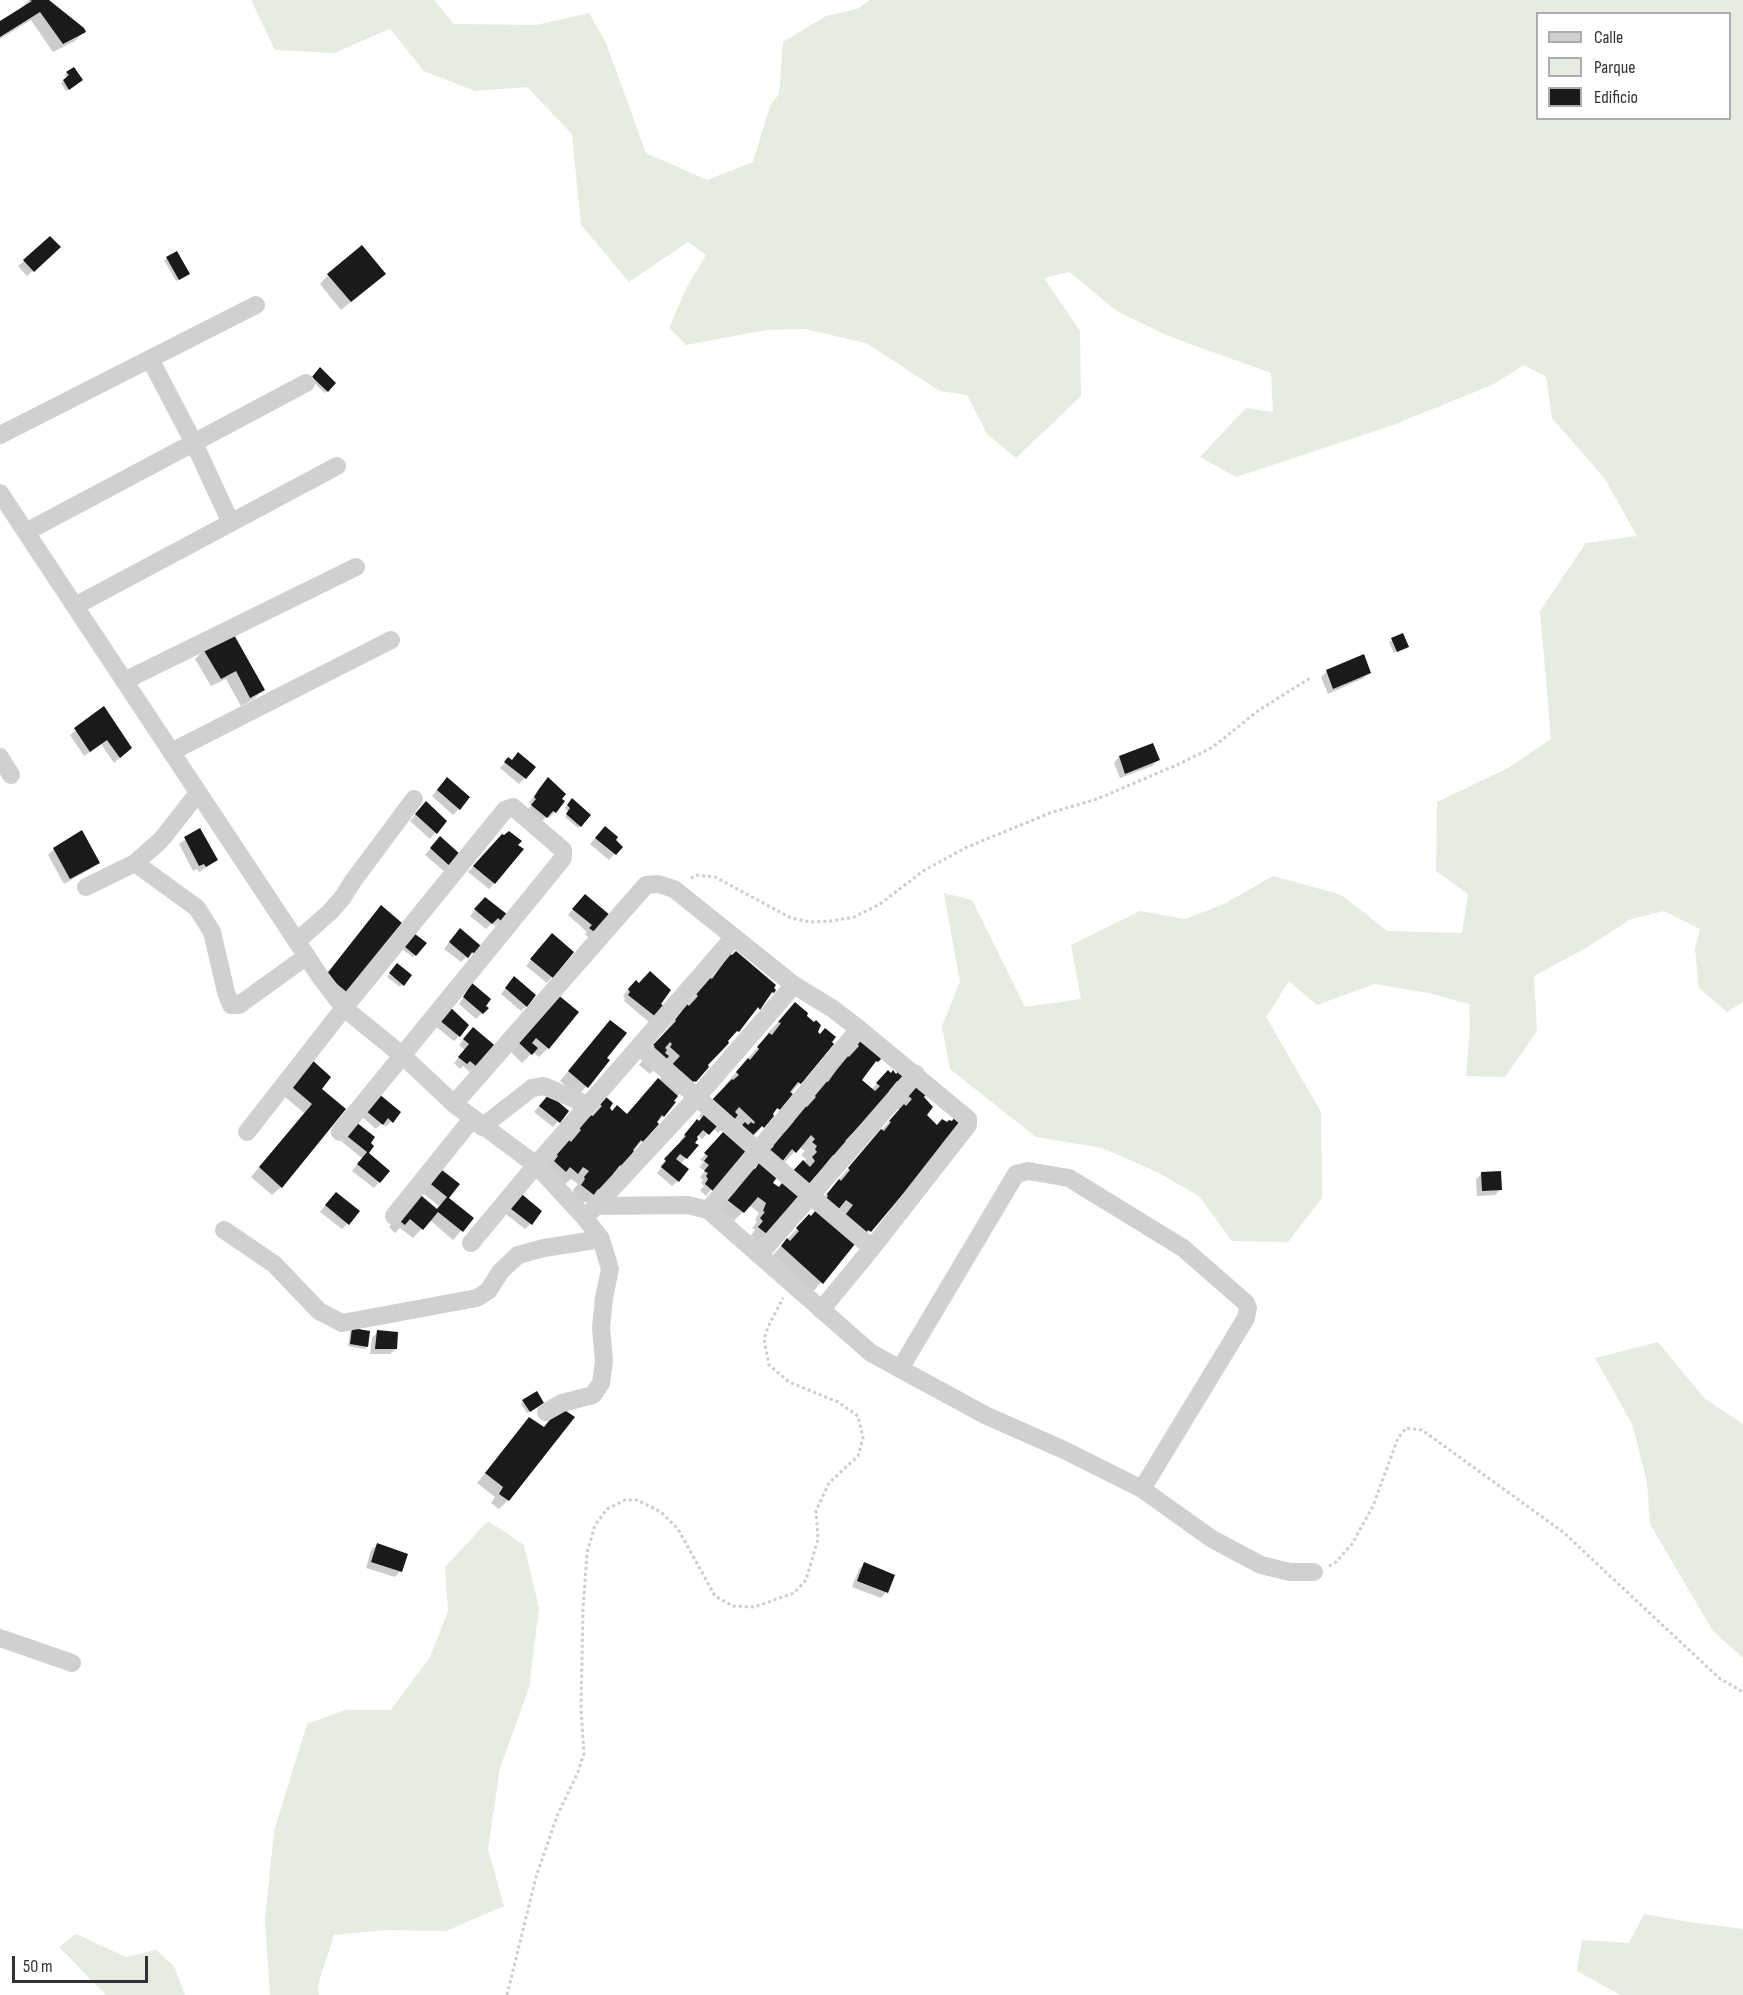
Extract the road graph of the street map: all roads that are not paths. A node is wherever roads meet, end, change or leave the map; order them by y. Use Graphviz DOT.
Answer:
graph roads {
  1 [pos="256,305"];
  2 [pos="150,359"];
  3 [pos="306,383"];
  4 [pos="0,435"];
  5 [pos="194,443"];
  6 [pos="337,466"];
  7 [pos="0,493"];
  8 [pos="231,523"];
  9 [pos="26,532"];
  10 [pos="356,567"];
  11 [pos="75,606"];
  12 [pos="391,640"];
  13 [pos="124,681"];
  14 [pos="171,752"];
  15 [pos="0,757"];
  16 [pos="11,775"];
  17 [pos="198,793"];
  18 [pos="414,799"];
  19 [pos="135,863"];
  20 [pos="86,887"];
  21 [pos="734,937"];
  22 [pos="302,948"];
  23 [pos="794,985"];
  24 [pos="344,1008"];
  25 [pos="859,1029"];
  26 [pos="639,1046"];
  27 [pos="403,1056"];
  28 [pos="916,1074"];
  29 [pos="697,1097"];
  30 [pos="453,1104"];
  31 [pos="588,1105"];
  32 [pos="477,1123"];
  33 [pos="247,1132"];
  34 [pos="340,1132"];
  35 [pos="758,1151"];
  36 [pos="536,1165"];
  37 [pos="812,1195"];
  38 [pos="708,1210"];
  39 [pos="590,1212"];
  40 [pos="394,1216"];
  41 [pos="224,1230"];
  42 [pos="601,1239"];
  43 [pos="471,1243"];
  44 [pos="872,1248"];
  45 [pos="759,1255"];
  46 [pos="821,1310"];
  47 [pos="900,1369"];
  48 [pos="546,1412"];
  49 [pos="1142,1489"];
  50 [pos="1314,1572"];
  51 [pos="0,1638"];
  52 [pos="72,1663"];
  1 -- 2 [label="street"];
  2 -- 4 [label="street"];
  2 -- 5 [label="street"];
  3 -- 5 [label="street"];
  5 -- 8 [label="street"];
  5 -- 9 [label="street"];
  6 -- 8 [label="street"];
  7 -- 9 [label="street"];
  8 -- 11 [label="street"];
  9 -- 11 [label="street"];
  10 -- 13 [label="street"];
  11 -- 13 [label="street"];
  12 -- 14 [label="street"];
  13 -- 14 [label="street"];
  14 -- 17 [label="street"];
  15 -- 16 [label="street"];
  17 -- 19 [label="street"];
  17 -- 22 [label="street"];
  18 -- 22 [label="street"];
  19 -- 20 [label="street"];
  19 -- 22 [label="street"];
  21 -- 23 [label="street"];
  21 -- 26 [label="street"];
  21 -- 30 [label="street"];
  22 -- 24 [label="street"];
  23 -- 25 [label="street"];
  23 -- 29 [label="street"];
  24 -- 27 [label="street"];
  24 -- 27 [label="street"];
  24 -- 33 [label="street"];
  25 -- 28 [label="street"];
  25 -- 35 [label="street"];
  26 -- 29 [label="street"];
  26 -- 31 [label="street"];
  27 -- 30 [label="street"];
  27 -- 34 [label="street"];
  28 -- 37 [label="street"];
  28 -- 44 [label="street"];
  29 -- 35 [label="street"];
  29 -- 39 [label="street"];
  30 -- 32 [label="street"];
  31 -- 32 [label="street"];
  31 -- 36 [label="street"];
  32 -- 36 [label="street"];
  32 -- 40 [label="street"];
  35 -- 37 [label="street"];
  35 -- 38 [label="street"];
  36 -- 39 [label="street"];
  36 -- 43 [label="street"];
  37 -- 44 [label="street"];
  37 -- 45 [label="street"];
  38 -- 39 [label="street"];
  38 -- 45 [label="street"];
  39 -- 42 [label="street"];
  41 -- 42 [label="street"];
  42 -- 48 [label="street"];
  44 -- 46 [label="street"];
  45 -- 46 [label="street"];
  46 -- 47 [label="street"];
  47 -- 49 [label="street"];
  47 -- 49 [label="street"];
  49 -- 50 [label="street"];
  51 -- 52 [label="street"];
}
